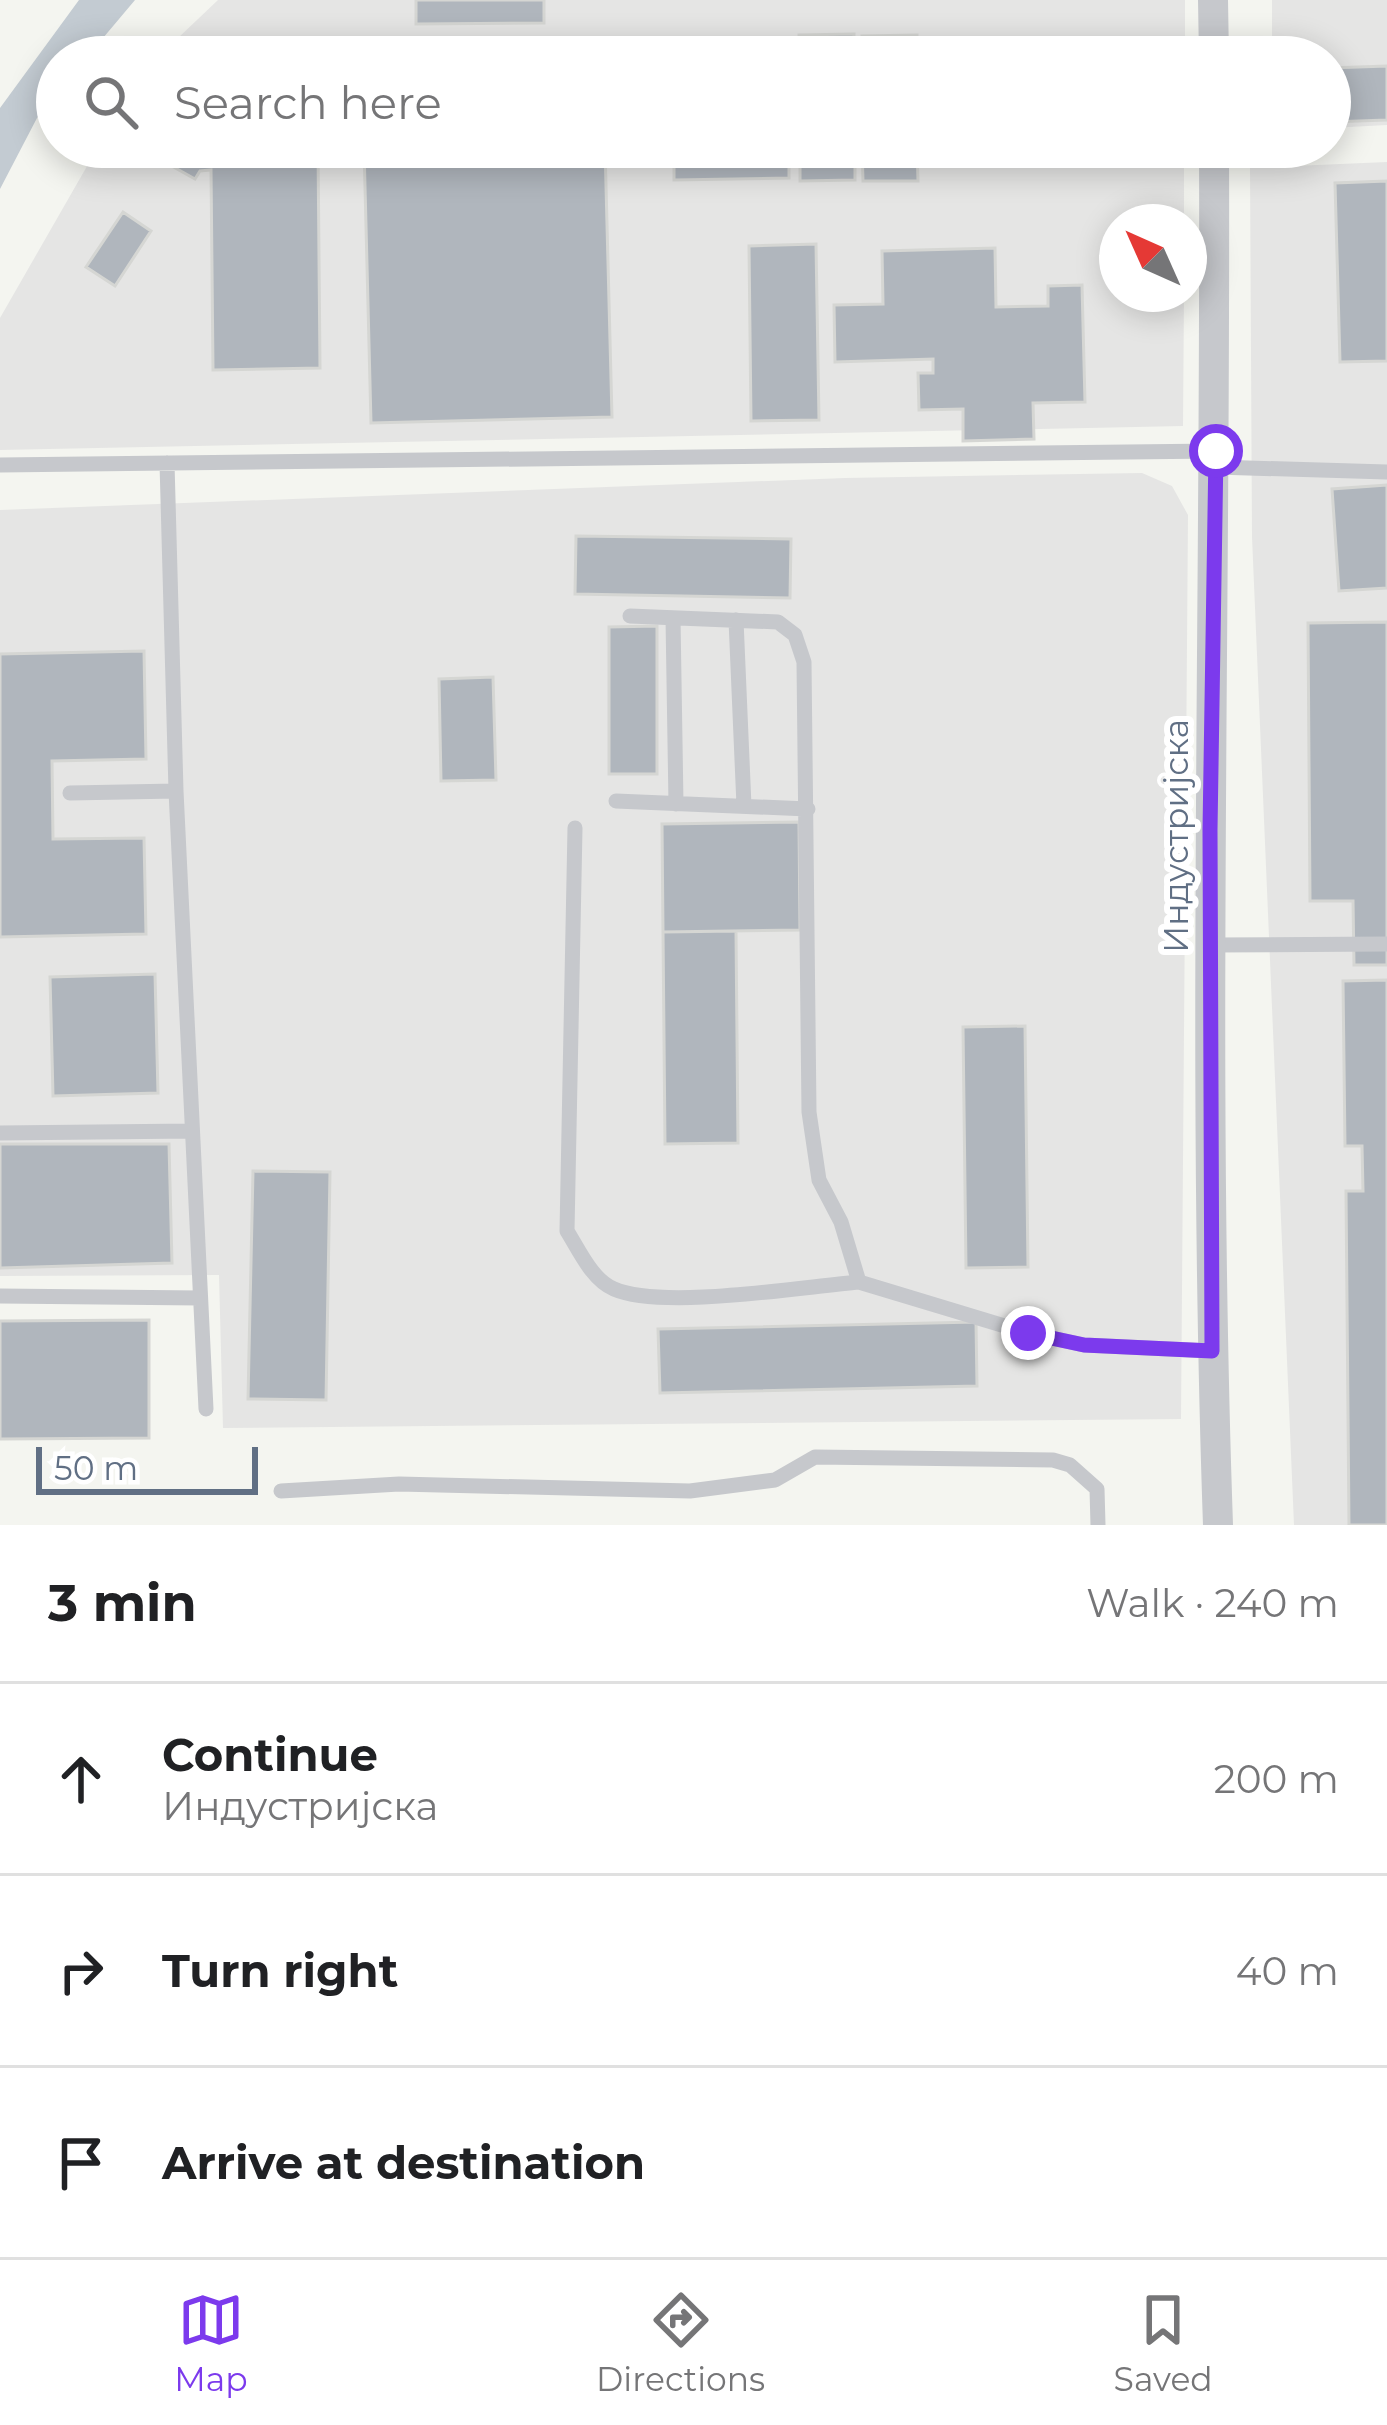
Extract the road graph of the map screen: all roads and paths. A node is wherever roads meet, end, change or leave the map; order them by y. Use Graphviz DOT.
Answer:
graph roads {
  1 [pos="1214,0"];
  2 [pos="1214,36"];
  3 [pos="1214,168"];
  4 [pos="1216,459"];
  5 [pos="167,463"];
  6 [pos="0,464"];
  7 [pos="1387,472"];
  8 [pos="630,616"];
  9 [pos="673,618"];
  10 [pos="736,620"];
  11 [pos="176,791"];
  12 [pos="70,793"];
  13 [pos="616,801"];
  14 [pos="676,804"];
  15 [pos="744,806"];
  16 [pos="808,809"];
  17 [pos="575,828"];
  18 [pos="1387,944"];
  19 [pos="1212,945"];
  20 [pos="193,1131"];
  21 [pos="0,1133"];
  22 [pos="859,1282"];
  23 [pos="0,1296"];
  24 [pos="200,1298"];
  25 [pos="1212,1351"];
  26 [pos="206,1409"];
  27 [pos="281,1491"];
  28 [pos="1098,1525"];
  29 [pos="1218,1525"];
  1 -- 2 [label="street"];
  3 -- 4 [label="street, Индустријска"];
  4 -- 5 [label="lane"];
  4 -- 7 [label="lane"];
  4 -- 19 [label="street, Индустријска"];
  5 -- 6 [label="lane"];
  5 -- 11 [label="lane"];
  8 -- 9 [label="lane"];
  9 -- 10 [label="lane"];
  9 -- 14 [label="lane"];
  10 -- 15 [label="lane"];
  10 -- 16 [label="lane"];
  11 -- 12 [label="lane"];
  11 -- 20 [label="lane"];
  13 -- 14 [label="lane"];
  14 -- 15 [label="lane"];
  15 -- 16 [label="lane"];
  16 -- 22 [label="lane"];
  17 -- 22 [label="lane"];
  18 -- 19 [label="lane"];
  19 -- 25 [label="street, Индустријска"];
  20 -- 21 [label="lane"];
  20 -- 24 [label="lane"];
  22 -- 25 [label="lane"];
  23 -- 24 [label="lane"];
  24 -- 26 [label="lane"];
  25 -- 29 [label="street, Индустријска"];
  27 -- 28 [label="lane"];
}
